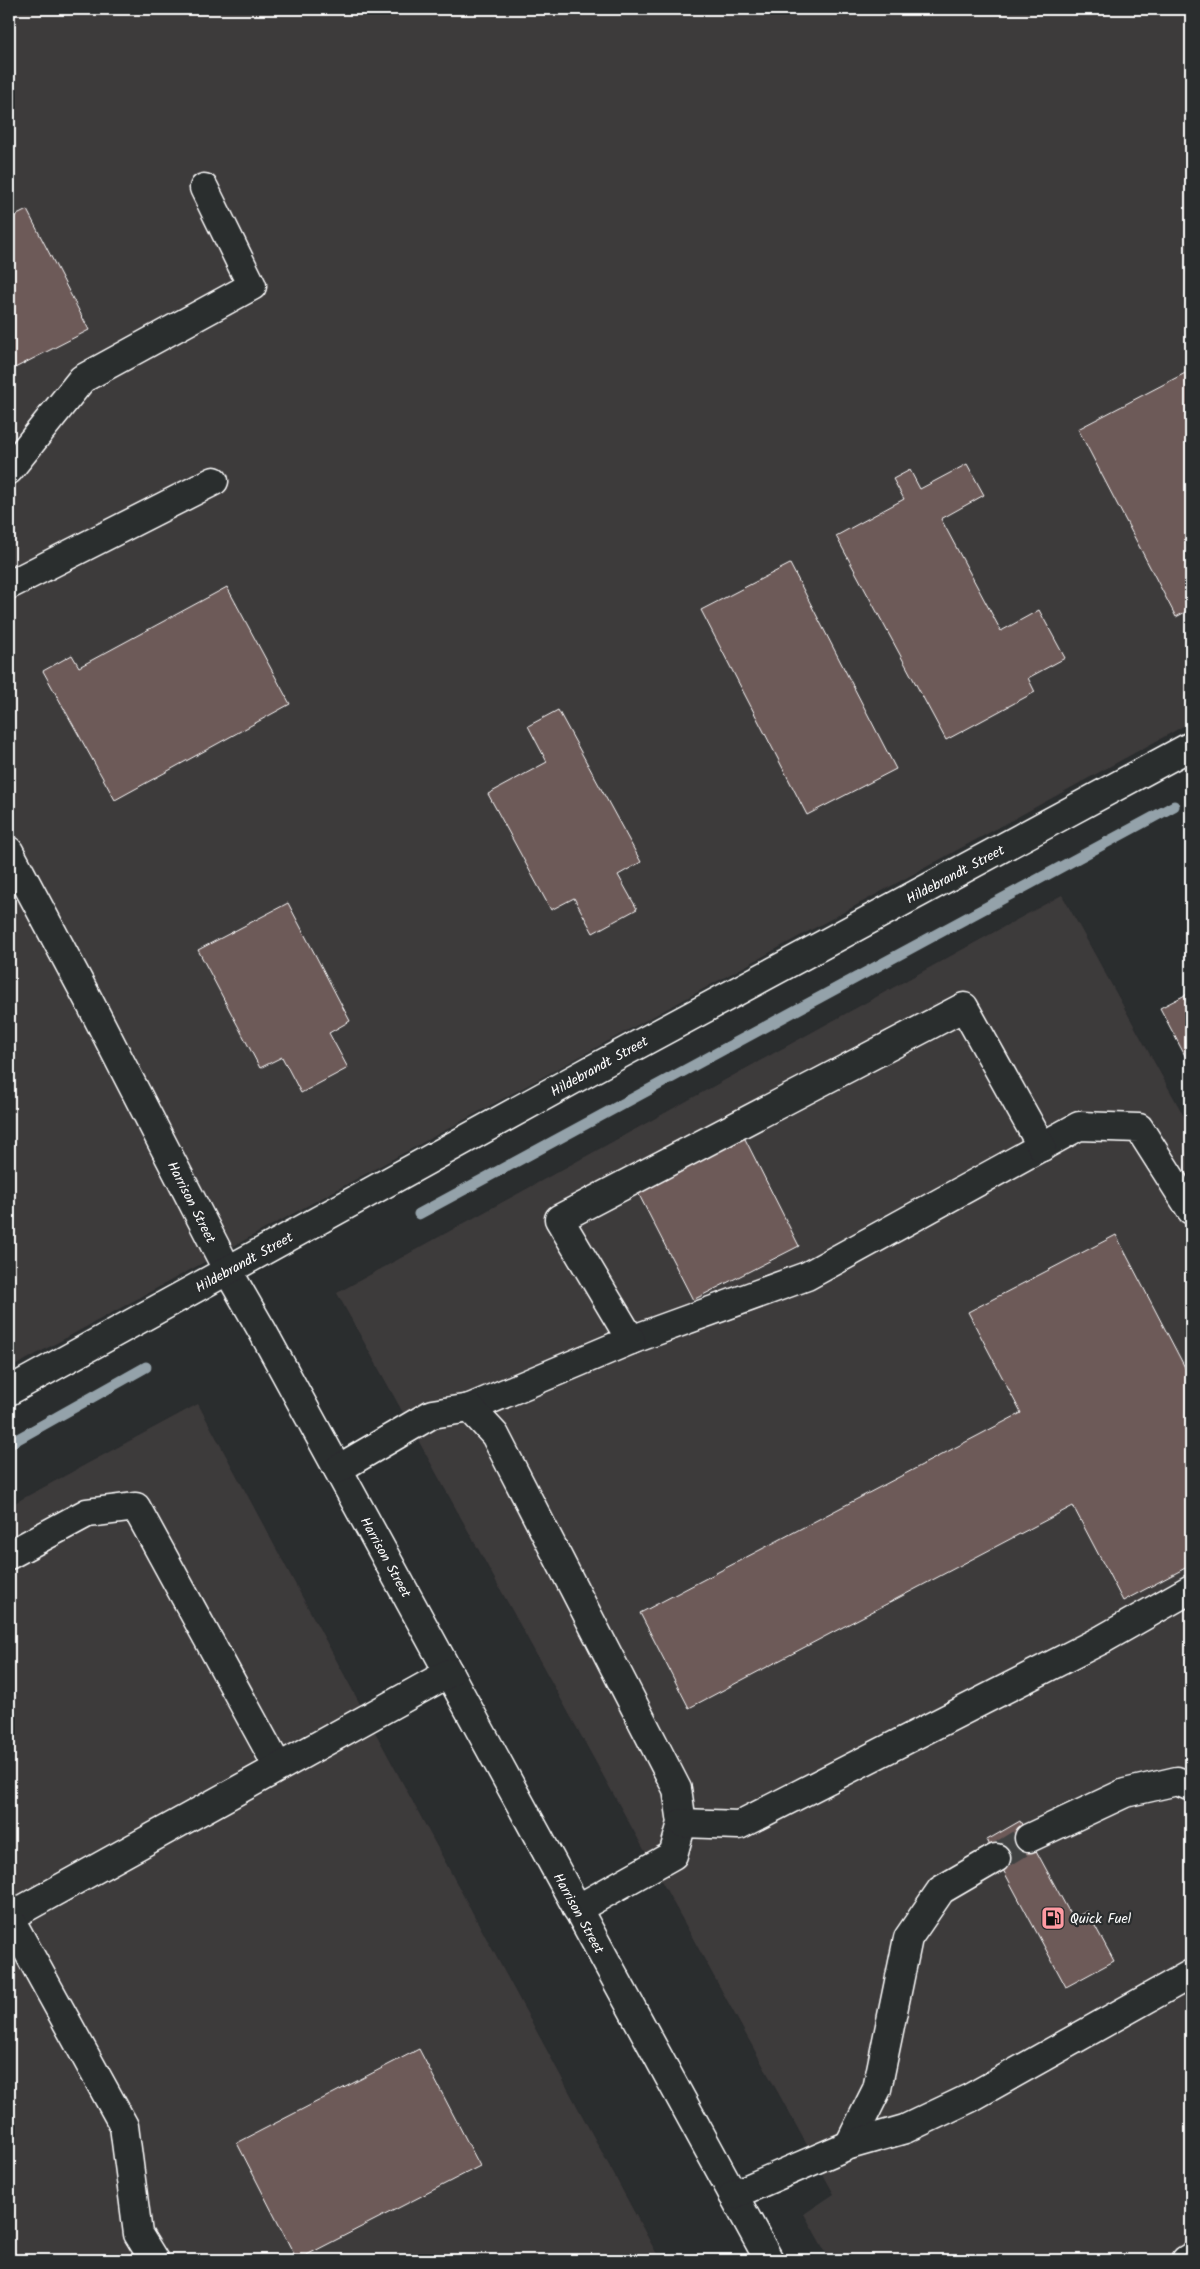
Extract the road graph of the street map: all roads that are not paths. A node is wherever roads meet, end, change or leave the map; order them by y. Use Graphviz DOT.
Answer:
graph roads {
  1 [pos="204,188"];
  2 [pos="9,470"];
  3 [pos="214,481"];
  4 [pos="9,585"];
  5 [pos="1191,746"];
  6 [pos="9,851"];
  7 [pos="1042,1146"];
  8 [pos="1191,1210"];
  9 [pos="228,1271"];
  10 [pos="631,1340"];
  11 [pos="9,1391"];
  12 [pos="470,1408"];
  13 [pos="338,1469"];
  14 [pos="9,1555"];
  15 [pos="1191,1589"];
  16 [pos="449,1673"];
  17 [pos="278,1767"];
  18 [pos="1191,1786"];
  19 [pos="682,1823"];
  20 [pos="1029,1838"];
  21 [pos="996,1858"];
  22 [pos="578,1909"];
  23 [pos="9,1917"];
  24 [pos="1191,1974"];
  25 [pos="849,2145"];
  26 [pos="733,2195"];
  27 [pos="1191,2257"];
  28 [pos="154,2260"];
  29 [pos="769,2260"];
  30 [pos="1186,2260"];
  1 -- 2 [label="street"];
  3 -- 4 [label="street"];
  5 -- 9 [label="street, Hildebrandt Street"];
  6 -- 9 [label="street, Harrison Street"];
  7 -- 8 [label="street"];
  7 -- 10 [label="street"];
  7 -- 10 [label="street"];
  9 -- 11 [label="street, Hildebrandt Street"];
  9 -- 13 [label="street, Harrison Street"];
  10 -- 12 [label="street"];
  12 -- 13 [label="street"];
  12 -- 19 [label="street"];
  13 -- 16 [label="street, Harrison Street"];
  14 -- 17 [label="street"];
  15 -- 19 [label="street"];
  16 -- 17 [label="street"];
  16 -- 22 [label="street, Harrison Street"];
  17 -- 23 [label="street"];
  18 -- 20 [label="street"];
  19 -- 22 [label="street"];
  21 -- 25 [label="street"];
  22 -- 26 [label="street, Harrison Street"];
  23 -- 28 [label="street"];
  24 -- 25 [label="street"];
  25 -- 26 [label="street"];
  26 -- 29 [label="street, Harrison Street"];
  27 -- 30 [label="street"];
}
